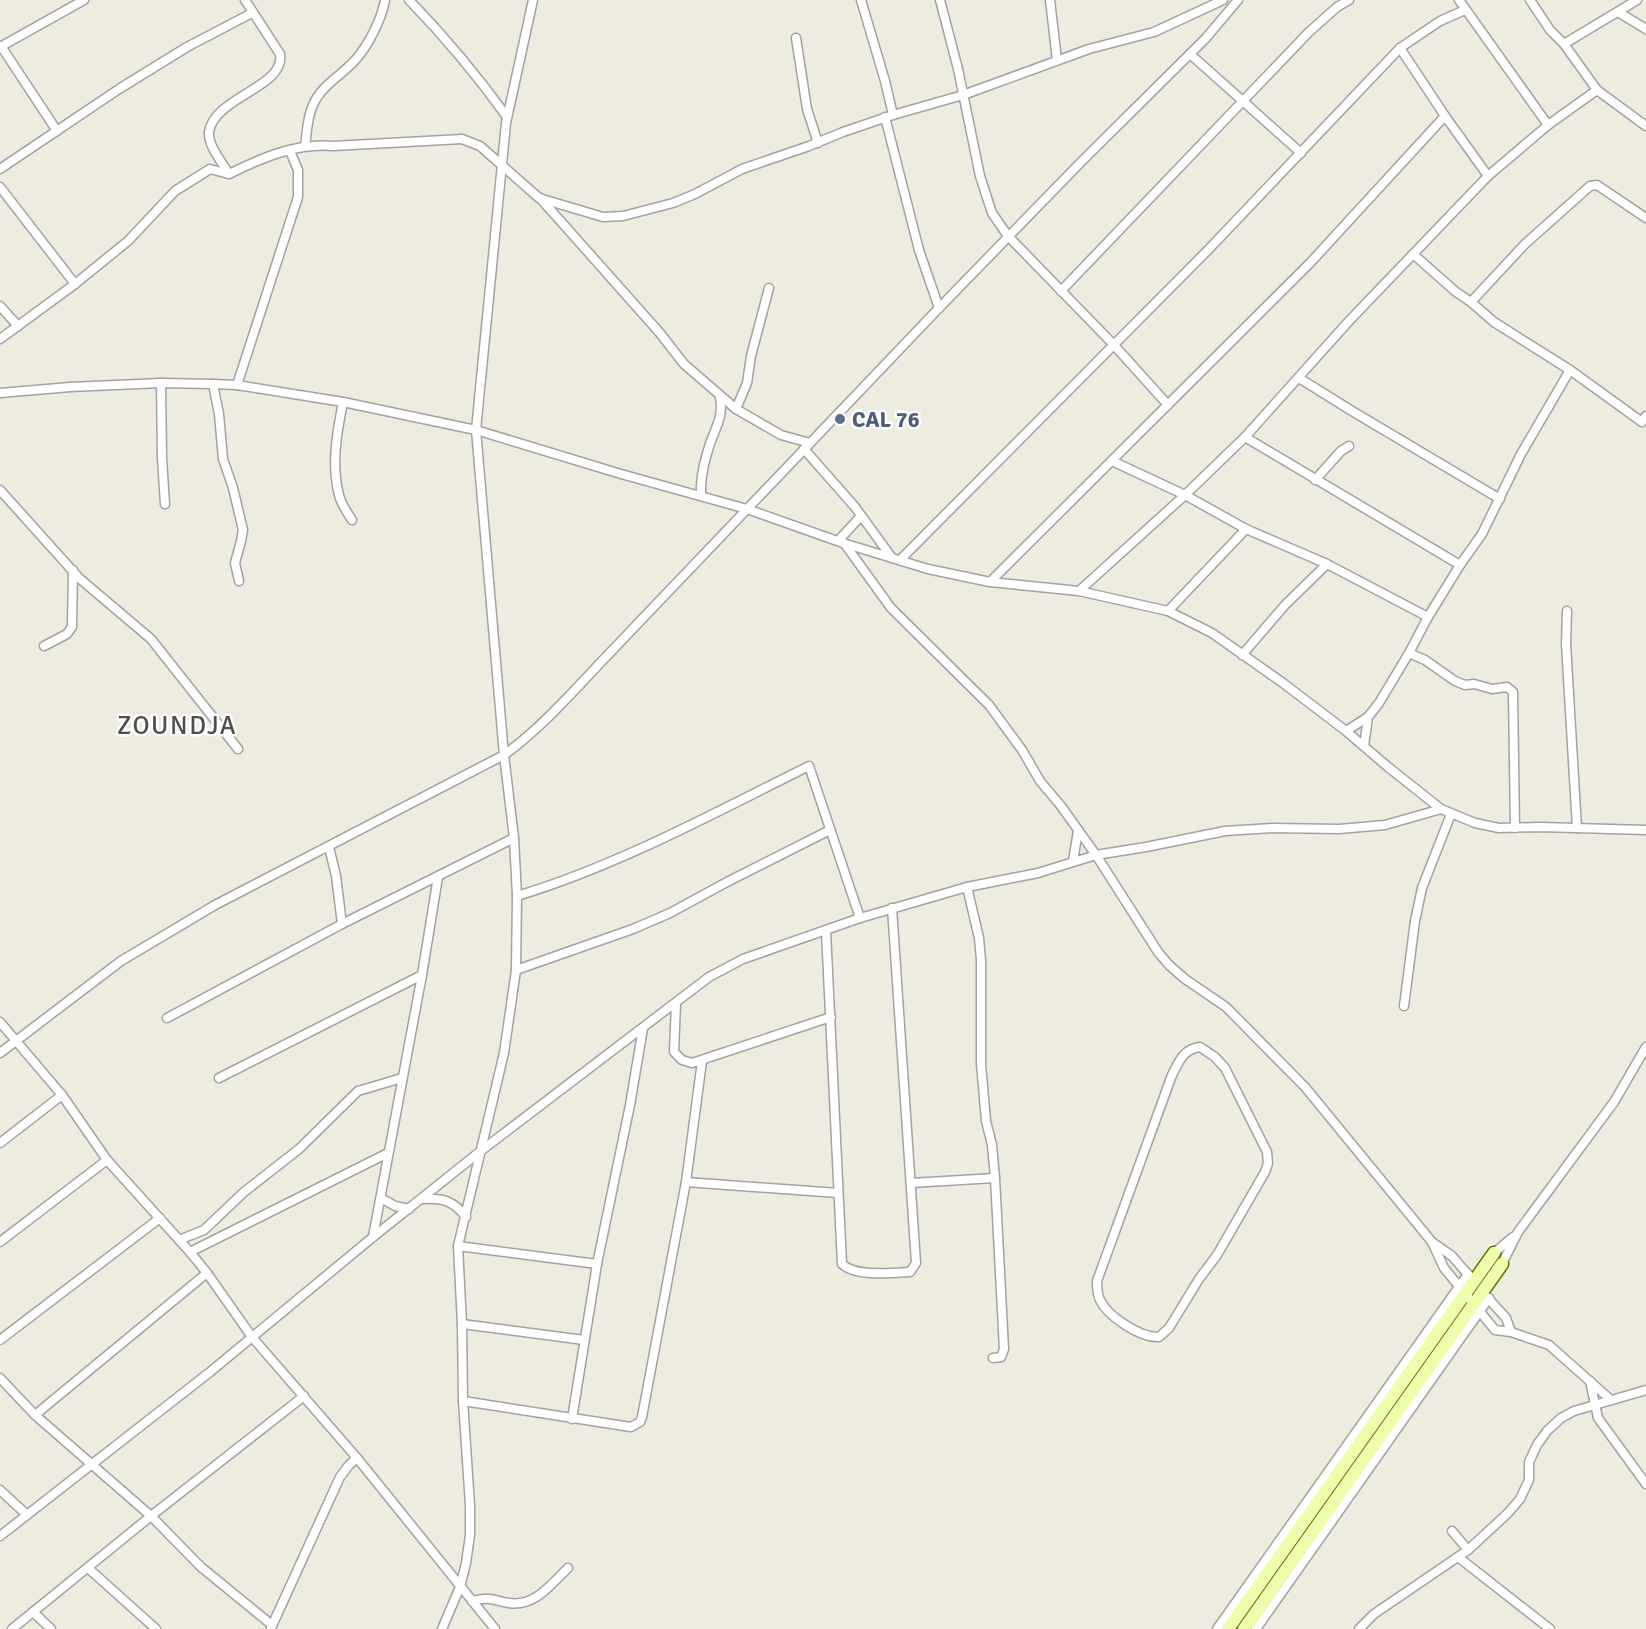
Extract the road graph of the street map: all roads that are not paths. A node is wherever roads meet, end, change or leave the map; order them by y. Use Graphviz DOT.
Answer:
graph roads {
  1 [pos="84,0"];
  2 [pos="245,0"];
  3 [pos="385,0"];
  4 [pos="425,0"];
  5 [pos="533,0"];
  6 [pos="861,0"];
  7 [pos="940,0"];
  8 [pos="1050,0"];
  9 [pos="1222,0"];
  10 [pos="1238,0"];
  11 [pos="1349,0"];
  12 [pos="1459,0"];
  13 [pos="1530,0"];
  14 [pos="1638,0"];
  15 [pos="413,3"];
  16 [pos="1465,10"];
  17 [pos="1618,12"];
  18 [pos="252,13"];
  19 [pos="1646,28"];
  20 [pos="796,38"];
  21 [pos="1564,44"];
  22 [pos="0,47"];
  23 [pos="1400,48"];
  24 [pos="1190,54"];
  25 [pos="1057,60"];
  26 [pos="1597,90"];
  27 [pos="963,95"];
  28 [pos="1243,100"];
  29 [pos="889,116"];
  30 [pos="1446,116"];
  31 [pos="507,117"];
  32 [pos="1548,125"];
  33 [pos="1646,126"];
  34 [pos="57,131"];
  35 [pos="818,142"];
  36 [pos="305,146"];
  37 [pos="290,151"];
  38 [pos="1301,153"];
  39 [pos="501,165"];
  40 [pos="0,169"];
  41 [pos="229,174"];
  42 [pos="1488,176"];
  43 [pos="0,187"];
  44 [pos="539,198"];
  45 [pos="1646,218"];
  46 [pos="1008,236"];
  47 [pos="1413,254"];
  48 [pos="75,284"];
  49 [pos="769,288"];
  50 [pos="1061,291"];
  51 [pos="1471,302"];
  52 [pos="0,306"];
  53 [pos="939,308"];
  54 [pos="18,326"];
  55 [pos="0,339"];
  56 [pos="1113,344"];
  57 [pos="1570,370"];
  58 [pos="1299,378"];
  59 [pos="161,383"];
  60 [pos="213,384"];
  61 [pos="237,385"];
  62 [pos="0,393"];
  63 [pos="720,396"];
  64 [pos="344,402"];
  65 [pos="1168,405"];
  66 [pos="736,409"];
  67 [pos="1645,421"];
  68 [pos="476,430"];
  69 [pos="1245,437"];
  70 [pos="807,446"];
  71 [pos="1349,446"];
  72 [pos="1112,461"];
  73 [pos="1315,480"];
  74 [pos="0,490"];
  75 [pos="1185,495"];
  76 [pos="701,496"];
  77 [pos="1500,499"];
  78 [pos="165,504"];
  79 [pos="747,509"];
  80 [pos="861,516"];
  81 [pos="352,520"];
  82 [pos="1246,529"];
  83 [pos="841,542"];
  84 [pos="896,559"];
  85 [pos="1327,564"];
  86 [pos="1460,565"];
  87 [pos="73,570"];
  88 [pos="239,581"];
  89 [pos="990,582"];
  90 [pos="1079,591"];
  91 [pos="1168,611"];
  92 [pos="1567,611"];
  93 [pos="1428,617"];
  94 [pos="44,646"];
  95 [pos="1409,654"];
  96 [pos="1242,655"];
  97 [pos="1368,717"];
  98 [pos="1346,731"];
  99 [pos="1364,746"];
  100 [pos="238,749"];
  101 [pos="504,755"];
  102 [pos="1442,809"];
  103 [pos="1451,814"];
  104 [pos="1515,828"];
  105 [pos="1577,828"];
  106 [pos="830,830"];
  107 [pos="1646,830"];
  108 [pos="1078,831"];
  109 [pos="514,838"];
  110 [pos="330,847"];
  111 [pos="1096,855"];
  112 [pos="1073,861"];
  113 [pos="438,877"];
  114 [pos="967,887"];
  115 [pos="517,896"];
  116 [pos="892,908"];
  117 [pos="860,918"];
  118 [pos="342,924"];
  119 [pos="826,931"];
  120 [pos="516,970"];
  121 [pos="422,975"];
  122 [pos="676,1003"];
  123 [pos="1404,1006"];
  124 [pos="831,1017"];
  125 [pos="167,1018"];
  126 [pos="0,1022"];
  127 [pos="643,1028"];
  128 [pos="17,1040"];
  129 [pos="1646,1047"];
  130 [pos="0,1053"];
  131 [pos="702,1061"];
  132 [pos="219,1078"];
  133 [pos="402,1078"];
  134 [pos="62,1095"];
  135 [pos="0,1143"];
  136 [pos="482,1150"];
  137 [pos="388,1153"];
  138 [pos="107,1160"];
  139 [pos="995,1178"];
  140 [pos="686,1182"];
  141 [pos="911,1183"];
  142 [pos="838,1193"];
  143 [pos="381,1198"];
  144 [pos="422,1199"];
  145 [pos="409,1209"];
  146 [pos="466,1217"];
  147 [pos="160,1218"];
  148 [pos="1518,1232"];
  149 [pos="373,1238"];
  150 [pos="179,1240"];
  151 [pos="0,1242"];
  152 [pos="1432,1242"];
  153 [pos="458,1246"];
  154 [pos="189,1252"];
  155 [pos="1494,1253"];
  156 [pos="597,1264"];
  157 [pos="1502,1264"];
  158 [pos="207,1273"];
  159 [pos="1470,1277"];
  160 [pos="1462,1289"];
  161 [pos="1486,1295"];
  162 [pos="1477,1308"];
  163 [pos="1182,1309"];
  164 [pos="462,1324"];
  165 [pos="1510,1332"];
  166 [pos="252,1337"];
  167 [pos="0,1340"];
  168 [pos="584,1340"];
  169 [pos="993,1358"];
  170 [pos="0,1378"];
  171 [pos="1590,1381"];
  172 [pos="1646,1390"];
  173 [pos="304,1396"];
  174 [pos="1611,1400"];
  175 [pos="464,1401"];
  176 [pos="1596,1405"];
  177 [pos="35,1415"];
  178 [pos="572,1419"];
  179 [pos="357,1458"];
  180 [pos="93,1464"];
  181 [pos="1646,1484"];
  182 [pos="0,1490"];
  183 [pos="27,1515"];
  184 [pos="151,1516"];
  185 [pos="1452,1531"];
  186 [pos="0,1536"];
  187 [pos="1468,1550"];
  188 [pos="1458,1557"];
  189 [pos="88,1568"];
  190 [pos="568,1568"];
  191 [pos="460,1587"];
  192 [pos="472,1601"];
  193 [pos="33,1612"];
  194 [pos="271,1627"];
  195 [pos="12,1629"];
  196 [pos="51,1629"];
  197 [pos="156,1629"];
  198 [pos="442,1629"];
  199 [pos="495,1629"];
  200 [pos="1217,1629"];
  201 [pos="1228,1629"];
  202 [pos="1244,1629"];
  203 [pos="1256,1629"];
  204 [pos="1359,1629"];
  205 [pos="1550,1629"];
  1 -- 22 [label="street"];
  2 -- 18 [label="street"];
  3 -- 36 [label="street"];
  4 -- 15 [label="street"];
  5 -- 31 [label="street"];
  6 -- 29 [label="street"];
  7 -- 27 [label="street"];
  8 -- 25 [label="street"];
  9 -- 25 [label="street"];
  10 -- 24 [label="street"];
  11 -- 28 [label="street"];
  12 -- 16 [label="street"];
  13 -- 21 [label="street"];
  14 -- 17 [label="street"];
  15 -- 31 [label="street"];
  16 -- 23 [label="street"];
  16 -- 32 [label="street"];
  17 -- 19 [label="street"];
  17 -- 21 [label="street"];
  18 -- 34 [label="street"];
  18 -- 41 [label="street"];
  20 -- 35 [label="street"];
  21 -- 26 [label="street"];
  22 -- 34 [label="street"];
  23 -- 30 [label="street"];
  23 -- 38 [label="street"];
  24 -- 28 [label="street"];
  24 -- 46 [label="street"];
  25 -- 27 [label="street"];
  26 -- 32 [label="street"];
  26 -- 33 [label="street"];
  27 -- 29 [label="street"];
  27 -- 46 [label="street"];
  28 -- 38 [label="street"];
  28 -- 50 [label="street"];
  29 -- 35 [label="street"];
  29 -- 53 [label="street"];
  30 -- 42 [label="street"];
  30 -- 65 [label="street"];
  31 -- 39 [label="street"];
  32 -- 42 [label="street"];
  34 -- 40 [label="street"];
  35 -- 44 [label="street"];
  36 -- 37 [label="street"];
  36 -- 39 [label="street"];
  37 -- 41 [label="street"];
  37 -- 61 [label="street"];
  38 -- 56 [label="street"];
  39 -- 44 [label="street"];
  39 -- 68 [label="street"];
  41 -- 48 [label="street"];
  42 -- 47 [label="street"];
  43 -- 48 [label="street"];
  44 -- 63 [label="street"];
  45 -- 51 [label="street"];
  46 -- 50 [label="street"];
  46 -- 53 [label="street"];
  47 -- 51 [label="street"];
  47 -- 58 [label="street"];
  48 -- 54 [label="street"];
  49 -- 66 [label="street"];
  50 -- 56 [label="street"];
  51 -- 57 [label="street"];
  52 -- 54 [label="street"];
  53 -- 70 [label="street"];
  54 -- 55 [label="street"];
  56 -- 65 [label="street"];
  56 -- 84 [label="street"];
  57 -- 67 [label="street"];
  57 -- 77 [label="street"];
  58 -- 69 [label="street"];
  58 -- 77 [label="street"];
  59 -- 60 [label="street"];
  59 -- 62 [label="street"];
  59 -- 78 [label="street"];
  60 -- 61 [label="street"];
  60 -- 88 [label="street"];
  61 -- 64 [label="street"];
  63 -- 66 [label="street"];
  63 -- 76 [label="street"];
  64 -- 68 [label="street"];
  64 -- 81 [label="street"];
  65 -- 72 [label="street"];
  66 -- 70 [label="street"];
  68 -- 76 [label="street"];
  68 -- 101 [label="street"];
  69 -- 73 [label="street"];
  69 -- 75 [label="street"];
  70 -- 79 [label="street"];
  70 -- 80 [label="street"];
  71 -- 73 [label="street"];
  72 -- 75 [label="street"];
  72 -- 89 [label="street"];
  73 -- 86 [label="street"];
  74 -- 87 [label="street"];
  75 -- 82 [label="street"];
  75 -- 90 [label="street"];
  76 -- 79 [label="street"];
  77 -- 86 [label="street"];
  79 -- 83 [label="street"];
  79 -- 101 [label="street"];
  80 -- 83 [label="street"];
  80 -- 84 [label="street"];
  82 -- 85 [label="street"];
  82 -- 91 [label="street"];
  83 -- 84 [label="street"];
  83 -- 108 [label="street"];
  84 -- 89 [label="street"];
  85 -- 93 [label="street"];
  85 -- 96 [label="street"];
  86 -- 93 [label="street"];
  87 -- 94 [label="street"];
  87 -- 100 [label="street"];
  89 -- 90 [label="street"];
  90 -- 91 [label="street"];
  91 -- 96 [label="street"];
  92 -- 105 [label="street"];
  93 -- 95 [label="street"];
  95 -- 97 [label="street"];
  95 -- 104 [label="street"];
  96 -- 98 [label="street"];
  97 -- 98 [label="street"];
  97 -- 99 [label="street"];
  98 -- 99 [label="street"];
  99 -- 102 [label="street"];
  101 -- 109 [label="street"];
  101 -- 110 [label="street"];
  102 -- 103 [label="street"];
  102 -- 111 [label="street"];
  103 -- 104 [label="street"];
  103 -- 123 [label="street"];
  104 -- 105 [label="street"];
  105 -- 107 [label="street"];
  106 -- 115 [label="street"];
  106 -- 117 [label="street"];
  106 -- 120 [label="street"];
  108 -- 111 [label="street"];
  108 -- 112 [label="street"];
  109 -- 113 [label="street"];
  109 -- 115 [label="street"];
  110 -- 118 [label="street"];
  110 -- 128 [label="street"];
  111 -- 112 [label="street"];
  111 -- 152 [label="street"];
  112 -- 114 [label="street"];
  113 -- 118 [label="street"];
  113 -- 121 [label="street"];
  114 -- 116 [label="street"];
  114 -- 139 [label="street"];
  115 -- 120 [label="street"];
  116 -- 117 [label="street"];
  116 -- 141 [label="street"];
  117 -- 119 [label="street"];
  118 -- 125 [label="street"];
  119 -- 122 [label="street"];
  119 -- 124 [label="street"];
  120 -- 136 [label="street"];
  121 -- 132 [label="street"];
  121 -- 133 [label="street"];
  122 -- 127 [label="street"];
  122 -- 131 [label="street"];
  124 -- 131 [label="street"];
  124 -- 142 [label="street"];
  126 -- 128 [label="street"];
  127 -- 136 [label="street"];
  127 -- 156 [label="street"];
  128 -- 130 [label="street"];
  128 -- 134 [label="street"];
  129 -- 148 [label="street"];
  131 -- 140 [label="street"];
  133 -- 137 [label="street"];
  133 -- 150 [label="street"];
  134 -- 135 [label="street"];
  134 -- 138 [label="street"];
  136 -- 144 [label="street"];
  136 -- 146 [label="street"];
  137 -- 143 [label="street"];
  137 -- 154 [label="street"];
  138 -- 147 [label="street"];
  138 -- 151 [label="street"];
  139 -- 141 [label="street"];
  139 -- 169 [label="street"];
  140 -- 142 [label="street"];
  140 -- 178 [label="street"];
  141 -- 142 [label="street"];
  143 -- 145 [label="street"];
  143 -- 149 [label="street"];
  144 -- 145 [label="street"];
  144 -- 146 [label="street"];
  145 -- 149 [label="street"];
  146 -- 153 [label="street"];
  147 -- 150 [label="street"];
  147 -- 167 [label="street"];
  148 -- 155 [label="street"];
  148 -- 157 [label="street"];
  149 -- 166 [label="street"];
  150 -- 154 [label="street"];
  152 -- 159 [label="street"];
  152 -- 160 [label="street"];
  153 -- 156 [label="street"];
  153 -- 164 [label="street"];
  154 -- 158 [label="street"];
  155 -- 159 [label="main road"];
  156 -- 168 [label="street"];
  157 -- 161 [label="main road"];
  158 -- 166 [label="street"];
  158 -- 177 [label="street"];
  159 -- 160 [label="main road"];
  159 -- 161 [label="street"];
  160 -- 162 [label="street"];
  160 -- 200 [label="street"];
  160 -- 201 [label="main road"];
  161 -- 162 [label="main road"];
  161 -- 165 [label="street"];
  162 -- 165 [label="street"];
  162 -- 202 [label="main road"];
  162 -- 203 [label="street"];
  163 -- 163 [label="street"];
  164 -- 168 [label="street"];
  164 -- 175 [label="street"];
  165 -- 171 [label="street"];
  166 -- 173 [label="street"];
  166 -- 180 [label="street"];
  168 -- 178 [label="street"];
  170 -- 177 [label="street"];
  171 -- 174 [label="street"];
  171 -- 176 [label="street"];
  172 -- 174 [label="street"];
  173 -- 179 [label="street"];
  173 -- 184 [label="street"];
  174 -- 176 [label="street"];
  175 -- 178 [label="street"];
  175 -- 191 [label="street"];
  176 -- 181 [label="street"];
  176 -- 187 [label="street"];
  177 -- 180 [label="street"];
  179 -- 191 [label="street"];
  179 -- 194 [label="street"];
  180 -- 183 [label="street"];
  180 -- 184 [label="street"];
  182 -- 183 [label="street"];
  183 -- 186 [label="street"];
  184 -- 189 [label="street"];
  184 -- 194 [label="street"];
  185 -- 187 [label="street"];
  187 -- 188 [label="street"];
  188 -- 204 [label="street"];
  188 -- 205 [label="street"];
  189 -- 193 [label="street"];
  189 -- 197 [label="street"];
  190 -- 192 [label="street"];
  191 -- 192 [label="street"];
  191 -- 198 [label="street"];
  192 -- 199 [label="street"];
  193 -- 195 [label="street"];
  193 -- 196 [label="street"];
}
